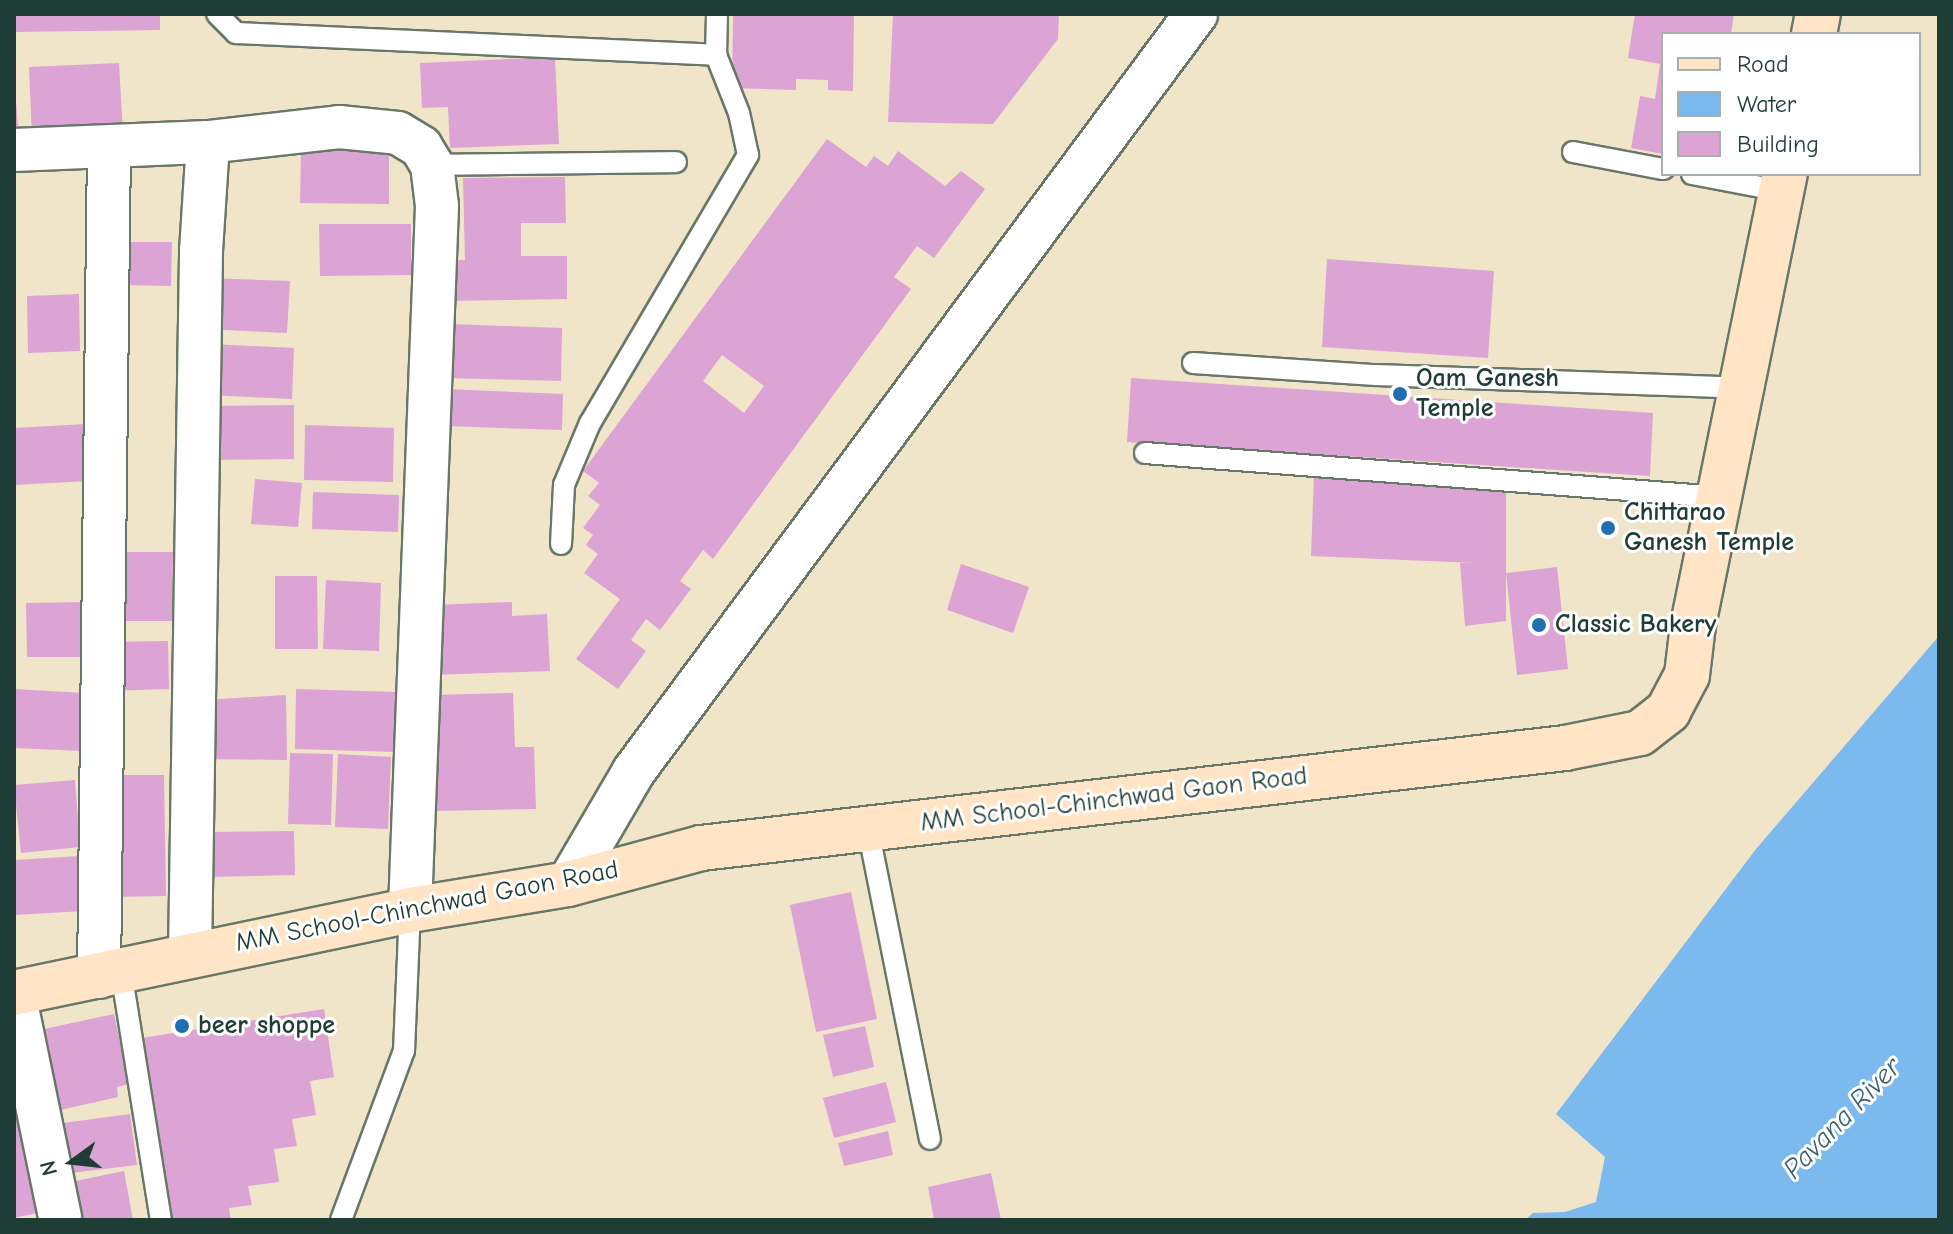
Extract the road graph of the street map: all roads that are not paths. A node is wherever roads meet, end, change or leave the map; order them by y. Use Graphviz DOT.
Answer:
graph roads {
  1 [pos="217,14"];
  2 [pos="717,14"];
  3 [pos="1196,14"];
  4 [pos="716,55"];
  5 [pos="208,142"];
  6 [pos="109,147"];
  7 [pos="14,150"];
  8 [pos="1573,152"];
  9 [pos="676,162"];
  10 [pos="432,165"];
  11 [pos="1661,169"];
  12 [pos="1715,176"];
  13 [pos="1784,182"];
  14 [pos="1193,363"];
  15 [pos="1742,388"];
  16 [pos="1145,453"];
  17 [pos="1720,497"];
  18 [pos="561,544"];
  19 [pos="868,829"];
  20 [pos="568,884"];
  21 [pos="410,910"];
  22 [pos="190,955"];
  23 [pos="110,974"];
  24 [pos="14,993"];
  25 [pos="930,1139"];
  26 [pos="60,1218"];
  27 [pos="161,1220"];
  28 [pos="341,1220"];
  1 -- 4 [label="lane"];
  2 -- 4 [label="lane"];
  3 -- 20 [label="street"];
  4 -- 18 [label="lane"];
  5 -- 6 [label="street"];
  5 -- 10 [label="street"];
  5 -- 22 [label="street"];
  6 -- 7 [label="street"];
  6 -- 23 [label="street"];
  8 -- 11 [label="lane"];
  9 -- 10 [label="lane"];
  10 -- 21 [label="street"];
  12 -- 13 [label="lane"];
  13 -- 15 [label="main road, MM School-Chinchwad Gaon Road"];
  14 -- 15 [label="lane"];
  15 -- 17 [label="main road, MM School-Chinchwad Gaon Road"];
  16 -- 17 [label="lane"];
  17 -- 19 [label="main road, MM School-Chinchwad Gaon Road"];
  19 -- 20 [label="main road, MM School-Chinchwad Gaon Road"];
  19 -- 25 [label="lane"];
  20 -- 21 [label="main road, MM School-Chinchwad Gaon Road"];
  21 -- 22 [label="main road, MM School-Chinchwad Gaon Road"];
  21 -- 28 [label="lane"];
  22 -- 23 [label="main road, MM School-Chinchwad Gaon Road"];
  23 -- 24 [label="main road, MM School-Chinchwad Gaon Road"];
  23 -- 27 [label="lane"];
  24 -- 26 [label="street"];
}
